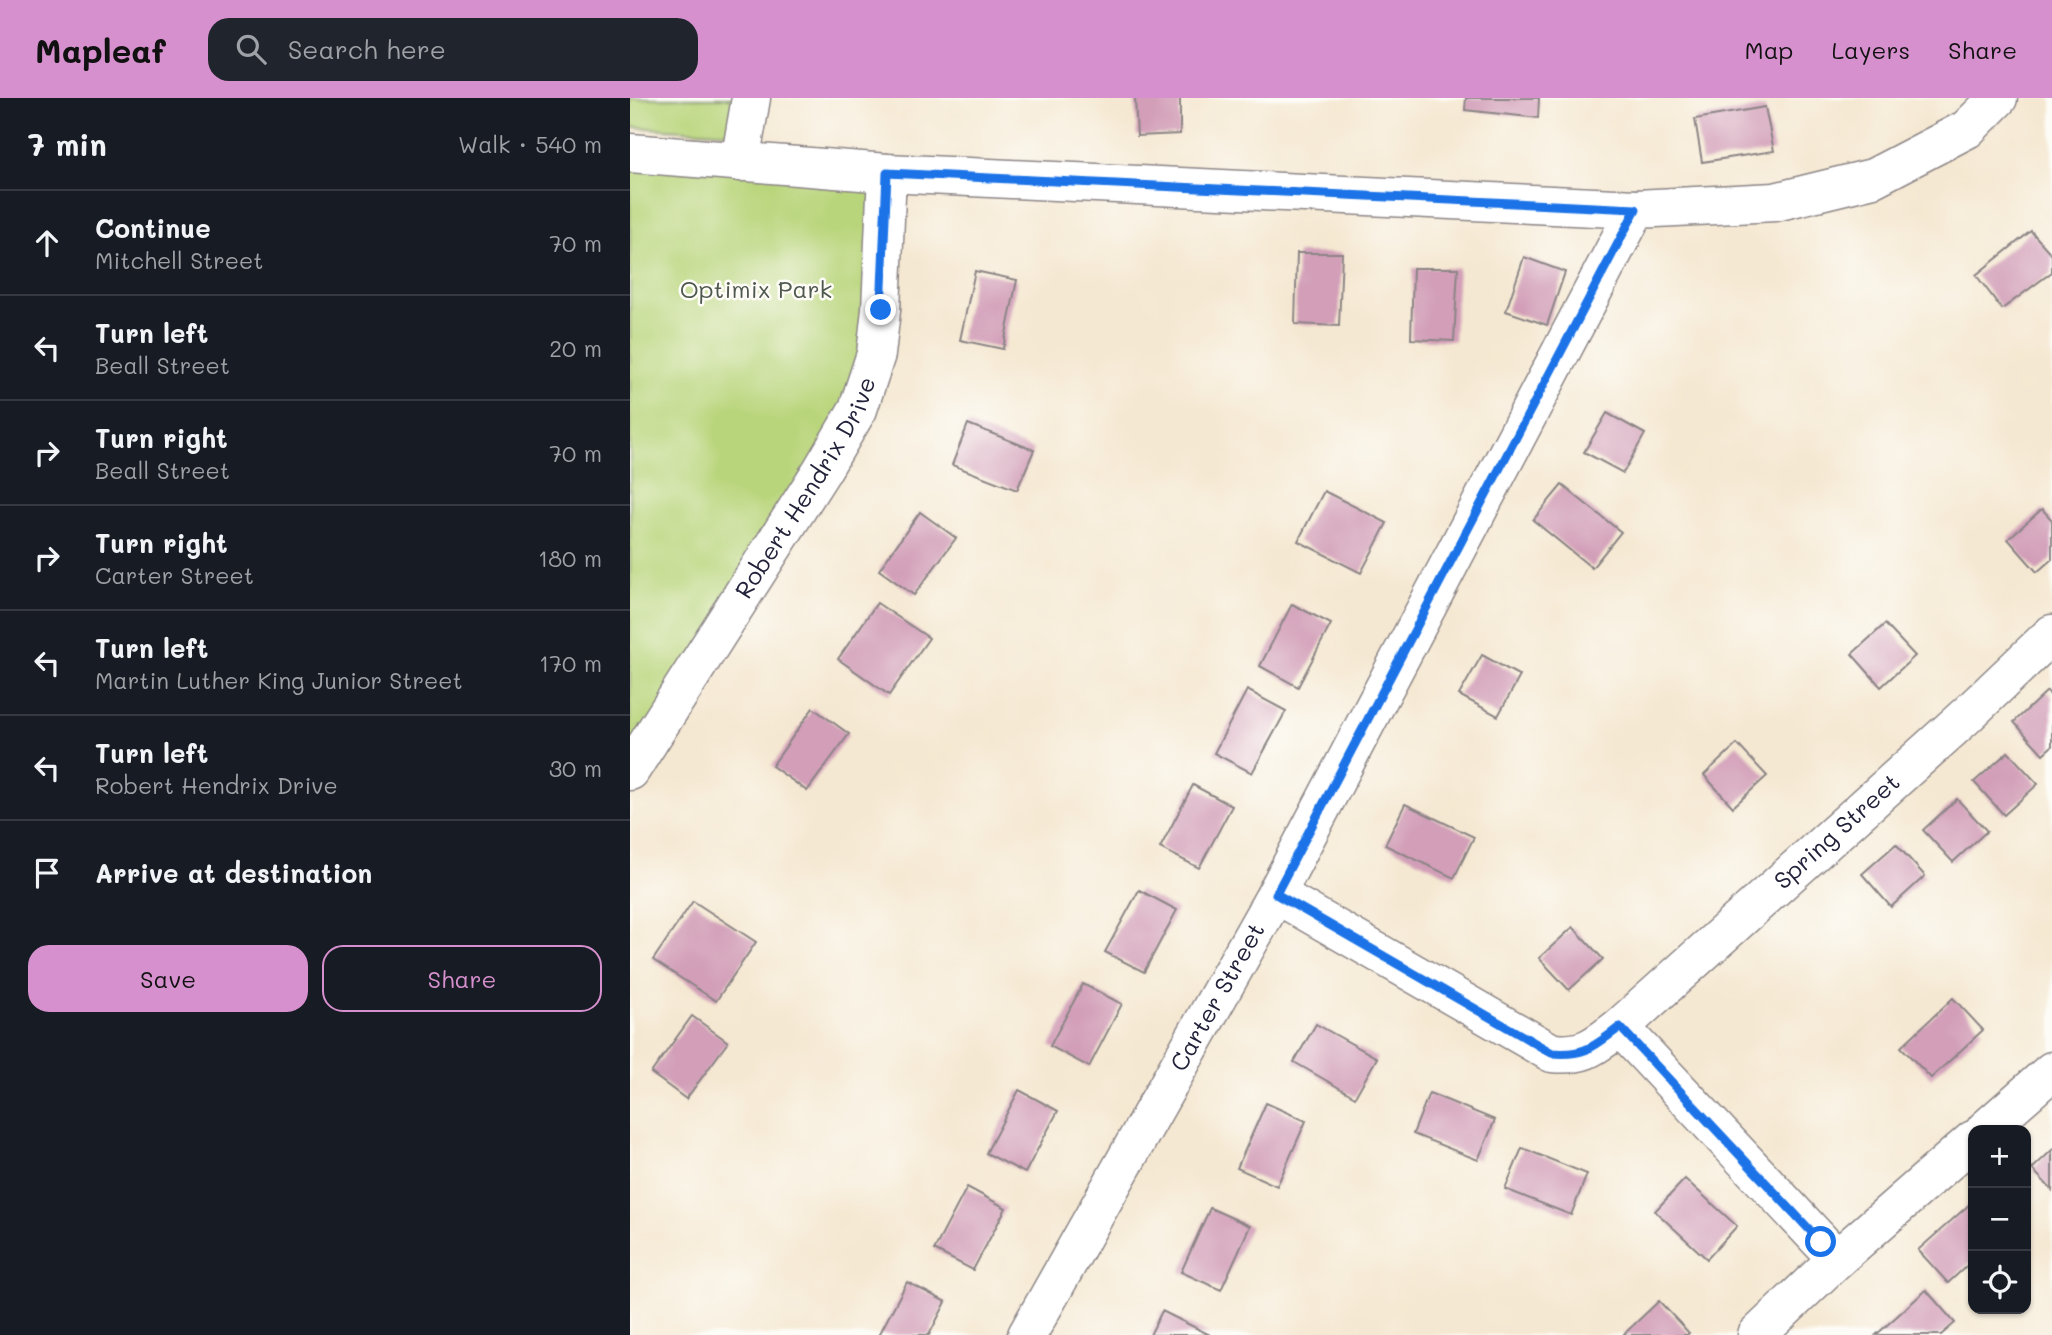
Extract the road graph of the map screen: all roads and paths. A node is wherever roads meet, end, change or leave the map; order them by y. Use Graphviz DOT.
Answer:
graph roads {
  1 [pos="751,98"];
  2 [pos="1998,98"];
  3 [pos="630,153"];
  4 [pos="740,162"];
  5 [pos="887,173"];
  6 [pos="1636,209"];
  7 [pos="2052,634"];
  8 [pos="630,771"];
  9 [pos="1276,894"];
  10 [pos="1620,1027"];
  11 [pos="2052,1071"];
  12 [pos="1991,1125"];
  13 [pos="1968,1144"];
  14 [pos="1837,1259"];
  15 [pos="1027,1335"];
  16 [pos="1756,1335"];
  1 -- 4 [label="street"];
  2 -- 6 [label="street"];
  3 -- 4 [label="street"];
  4 -- 5 [label="street"];
  5 -- 6 [label="street"];
  5 -- 8 [label="street, Robert Hendrix Drive"];
  6 -- 9 [label="street, Carter Street"];
  7 -- 10 [label="street, Spring Street"];
  9 -- 10 [label="street, Spring Street"];
  9 -- 15 [label="street, Carter Street"];
  10 -- 14 [label="street"];
  11 -- 12 [label="street"];
  13 -- 14 [label="street"];
  14 -- 16 [label="street"];
}
